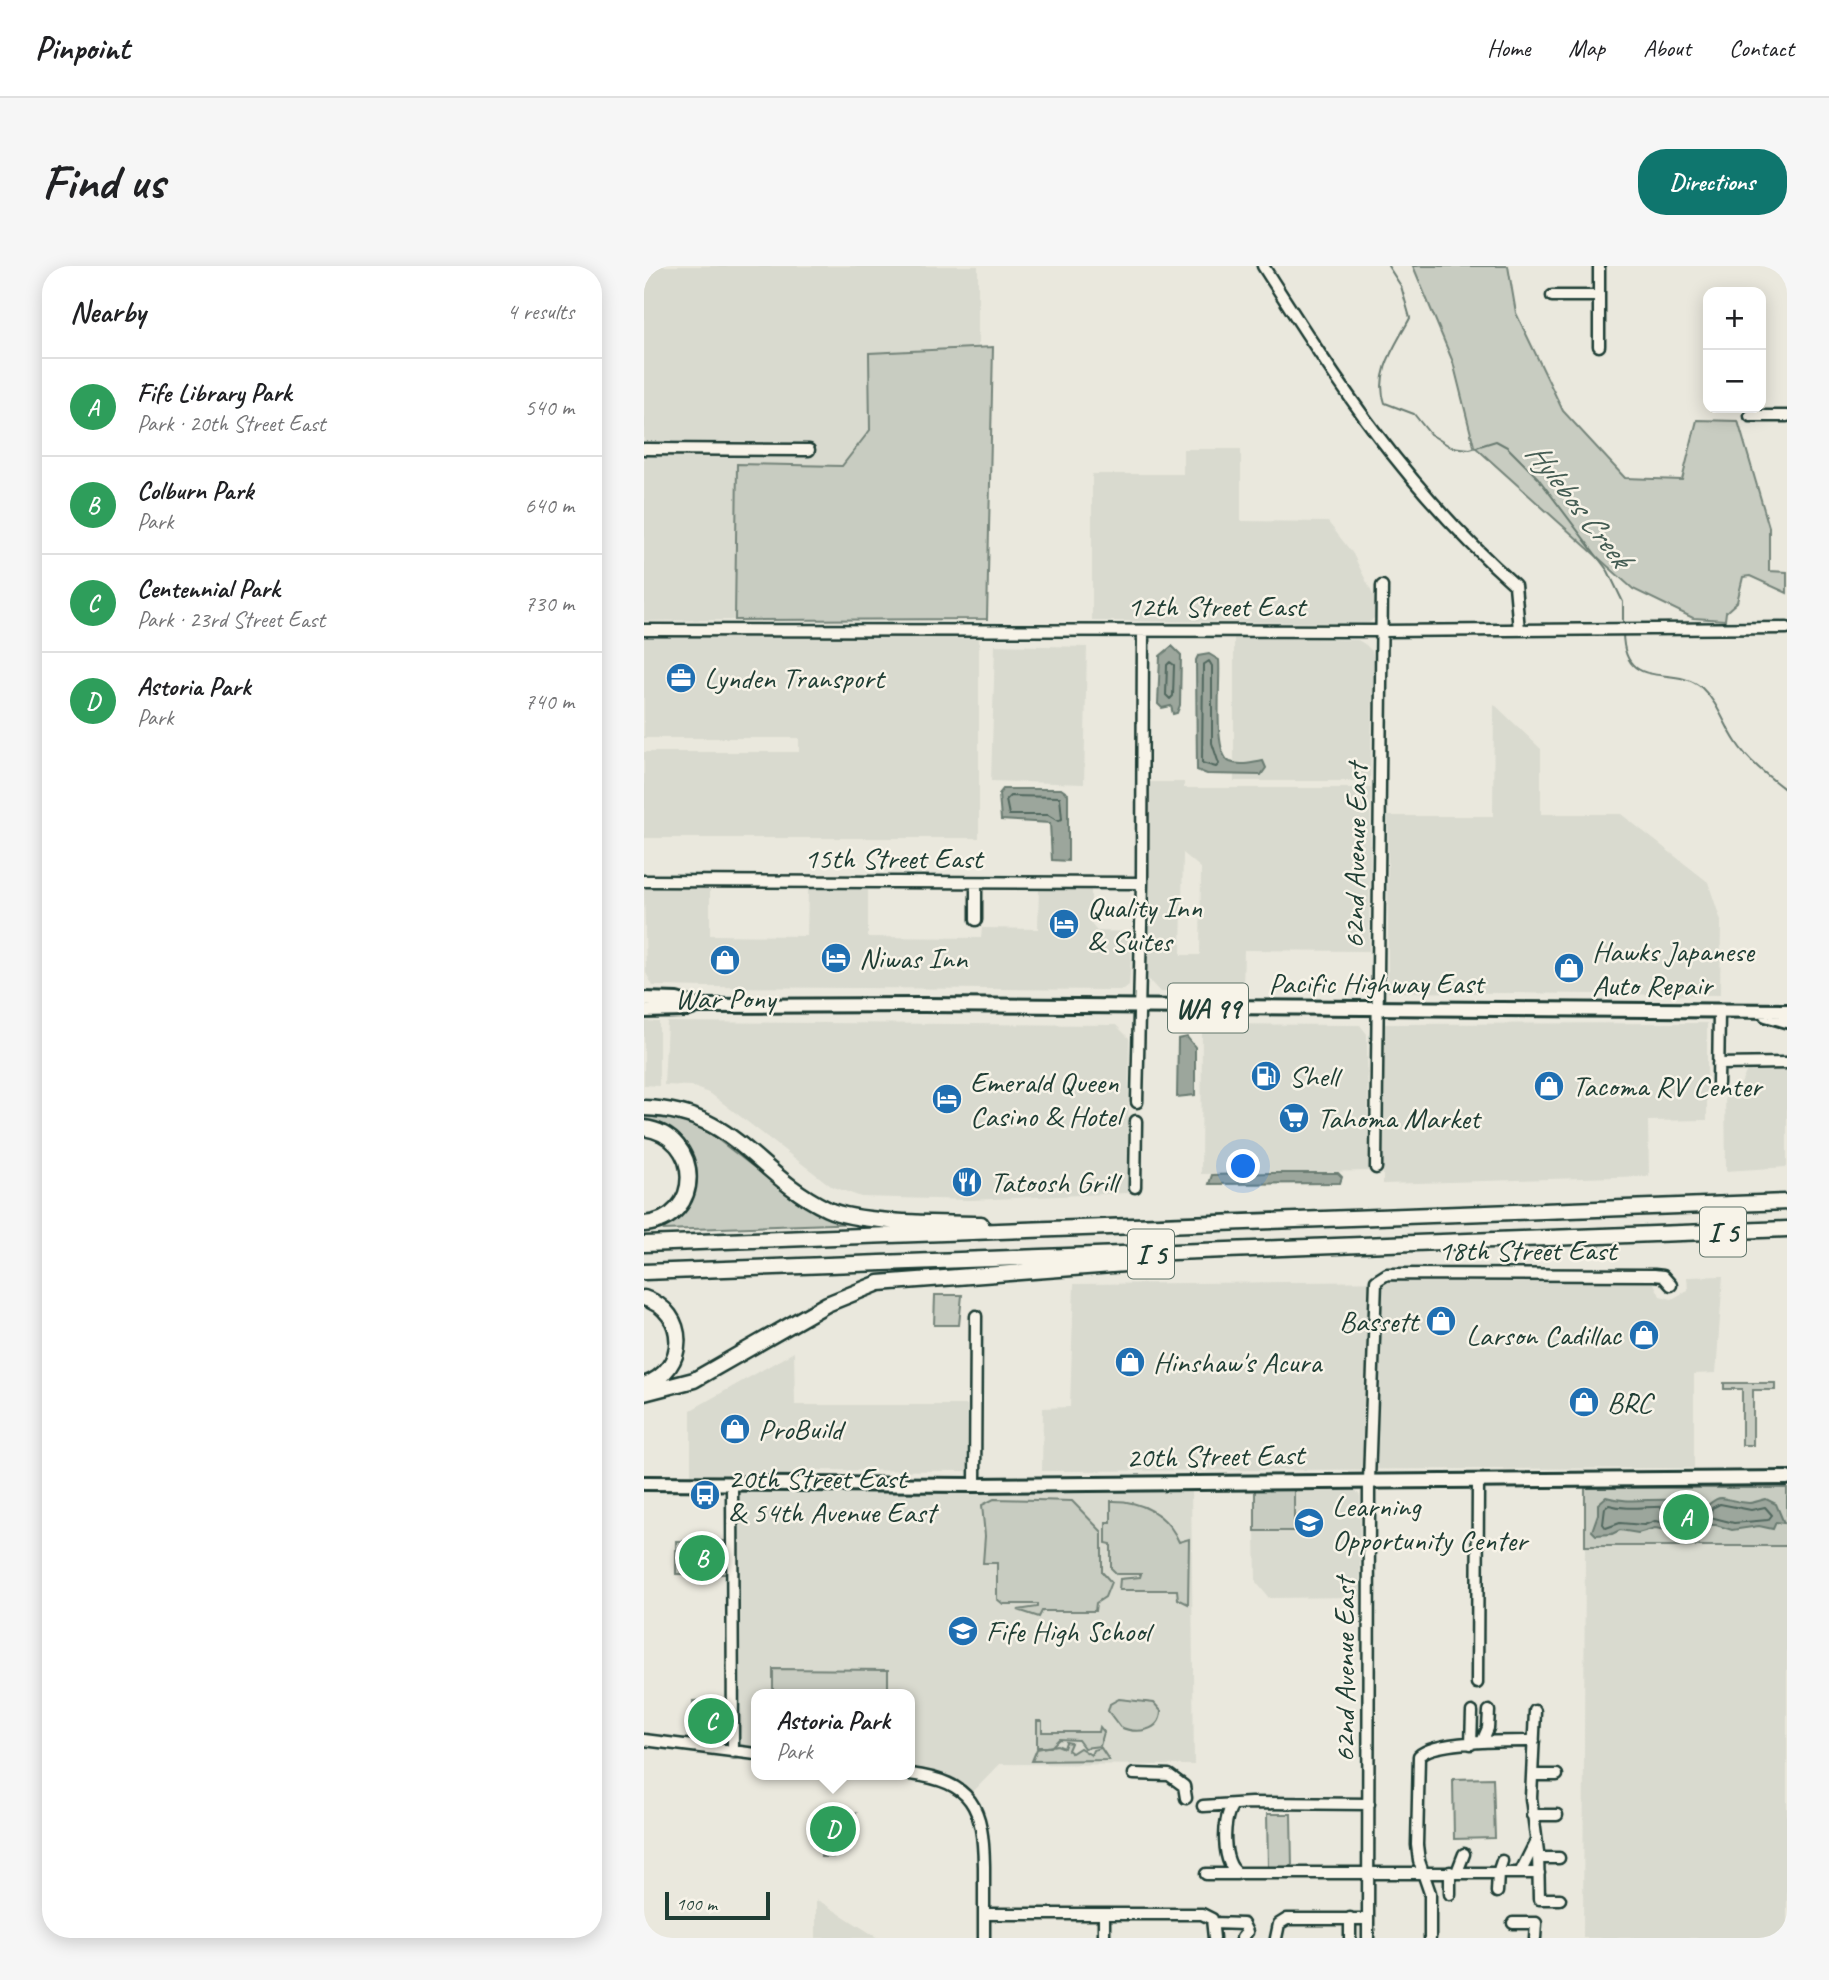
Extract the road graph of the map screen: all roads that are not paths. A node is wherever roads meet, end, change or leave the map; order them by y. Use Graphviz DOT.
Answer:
graph roads {
  1 [pos="1263,266"];
  2 [pos="1599,266"];
  3 [pos="1552,296"];
  4 [pos="1598,296"];
  5 [pos="1599,346"];
  6 [pos="1750,416"];
  7 [pos="1787,416"];
  8 [pos="644,449"];
  9 [pos="809,450"];
  10 [pos="1382,586"];
  11 [pos="1787,628"];
  12 [pos="644,630"];
  13 [pos="1519,630"];
  14 [pos="1143,631"];
  15 [pos="1382,631"];
  16 [pos="644,881"];
  17 [pos="976,883"];
  18 [pos="1142,883"];
  19 [pos="976,920"];
  20 [pos="644,999"];
  21 [pos="698,1006"];
  22 [pos="1138,1008"];
  23 [pos="1377,1009"];
  24 [pos="644,1011"];
  25 [pos="1719,1012"];
  26 [pos="1787,1012"];
  27 [pos="1759,1013"];
  28 [pos="1787,1021"];
  29 [pos="1787,1063"];
  30 [pos="1718,1064"];
  31 [pos="1718,1084"];
  32 [pos="1137,1102"];
  33 [pos="644,1108"];
  34 [pos="1136,1121"];
  35 [pos="644,1128"];
  36 [pos="1376,1168"];
  37 [pos="1135,1187"];
  38 [pos="1787,1202"];
  39 [pos="644,1224"];
  40 [pos="1120,1228"];
  41 [pos="1787,1229"];
  42 [pos="644,1244"];
  43 [pos="1205,1252"];
  44 [pos="644,1272"];
  45 [pos="1378,1277"];
  46 [pos="1671,1285"];
  47 [pos="644,1298"];
  48 [pos="976,1315"];
  49 [pos="644,1385"];
  50 [pos="644,1393"];
  51 [pos="1787,1478"];
  52 [pos="1368,1481"];
  53 [pos="1478,1481"];
  54 [pos="644,1483"];
  55 [pos="733,1483"];
  56 [pos="975,1485"];
  57 [pos="1477,1683"];
  58 [pos="1489,1711"];
  59 [pos="1535,1711"];
  60 [pos="1472,1712"];
  61 [pos="644,1740"];
  62 [pos="1534,1741"];
  63 [pos="1477,1743"];
  64 [pos="733,1752"];
  65 [pos="751,1754"];
  66 [pos="1133,1774"];
  67 [pos="915,1775"];
  68 [pos="1532,1775"];
  69 [pos="1557,1775"];
  70 [pos="1186,1798"];
  71 [pos="1369,1804"];
  72 [pos="1203,1806"];
  73 [pos="1232,1806"];
  74 [pos="1532,1815"];
  75 [pos="1557,1815"];
  76 [pos="1536,1841"];
  77 [pos="1464,1854"];
  78 [pos="1539,1858"];
  79 [pos="1559,1858"];
  80 [pos="1502,1861"];
  81 [pos="1368,1871"];
  82 [pos="1423,1872"];
  83 [pos="1454,1872"];
  84 [pos="1497,1873"];
  85 [pos="1520,1873"];
  86 [pos="1539,1873"];
  87 [pos="1206,1874"];
  88 [pos="1241,1874"];
  89 [pos="1497,1892"];
  90 [pos="1450,1894"];
  91 [pos="1560,1899"];
  92 [pos="984,1914"];
  93 [pos="1104,1914"];
  94 [pos="1350,1918"];
  95 [pos="1368,1919"];
  96 [pos="1213,1923"];
  97 [pos="1513,1923"];
  98 [pos="984,1938"];
  99 [pos="1104,1938"];
  100 [pos="1214,1938"];
  101 [pos="1242,1938"];
  102 [pos="1276,1938"];
  103 [pos="1350,1938"];
  104 [pos="1368,1938"];
  105 [pos="1430,1938"];
  106 [pos="1535,1938"];
  1 -- 13 [label="street"];
  2 -- 4 [label="street"];
  3 -- 4 [label="street"];
  4 -- 5 [label="street"];
  6 -- 7 [label="street"];
  8 -- 9 [label="street"];
  10 -- 15 [label="street, 62nd Avenue East"];
  11 -- 13 [label="street, 12th Street East"];
  12 -- 14 [label="street, 12th Street East"];
  13 -- 15 [label="street, 12th Street East"];
  14 -- 15 [label="street, 12th Street East"];
  14 -- 18 [label="street"];
  15 -- 23 [label="street, 62nd Avenue East"];
  16 -- 17 [label="street, 15th Street East"];
  17 -- 18 [label="street, 15th Street East"];
  17 -- 19 [label="street"];
  18 -- 22 [label="street"];
  20 -- 21 [label="main road, Pacific Highway East / WA 99"];
  21 -- 22 [label="main road, Pacific Highway East / WA 99"];
  21 -- 24 [label="main road, Pacific Highway East / WA 99"];
  22 -- 23 [label="main road, Pacific Highway East / WA 99"];
  22 -- 32 [label="street"];
  23 -- 25 [label="main road, Pacific Highway East / WA 99"];
  23 -- 36 [label="street, 62nd Avenue East"];
  25 -- 27 [label="main road, Pacific Highway East / WA 99"];
  25 -- 30 [label="street"];
  26 -- 27 [label="main road, Pacific Highway East / WA 99"];
  27 -- 28 [label="main road, Pacific Highway East / WA 99"];
  29 -- 30 [label="street"];
  30 -- 31 [label="street"];
  33 -- 40 [label="highway"];
  34 -- 37 [label="street"];
  35 -- 39 [label="highway"];
  38 -- 40 [label="highway, I 5"];
  40 -- 42 [label="highway, I 5"];
  41 -- 43 [label="highway, I 5"];
  43 -- 44 [label="highway, I 5"];
  43 -- 50 [label="highway"];
  45 -- 46 [label="street, 18th Street East"];
  45 -- 52 [label="street, 62nd Avenue East"];
  47 -- 49 [label="highway"];
  48 -- 56 [label="street"];
  51 -- 53 [label="main road, 20th Street East"];
  52 -- 53 [label="main road, 20th Street East"];
  52 -- 56 [label="main road, 20th Street East"];
  52 -- 71 [label="street, 62nd Avenue East"];
  53 -- 57 [label="street"];
  54 -- 55 [label="main road, 20th Street East"];
  55 -- 56 [label="main road, 20th Street East"];
  55 -- 64 [label="street"];
  58 -- 63 [label="street"];
  59 -- 62 [label="street"];
  60 -- 63 [label="street"];
  61 -- 64 [label="street"];
  62 -- 63 [label="street"];
  62 -- 68 [label="street"];
  63 -- 82 [label="street"];
  64 -- 65 [label="street"];
  66 -- 70 [label="street"];
  67 -- 92 [label="street"];
  68 -- 69 [label="street"];
  68 -- 74 [label="street"];
  71 -- 73 [label="street"];
  71 -- 81 [label="street, 62nd Avenue East"];
  72 -- 73 [label="street"];
  73 -- 88 [label="street"];
  74 -- 75 [label="street"];
  74 -- 76 [label="street"];
  76 -- 78 [label="street"];
  76 -- 85 [label="street"];
  77 -- 83 [label="street"];
  78 -- 79 [label="street"];
  78 -- 86 [label="street"];
  80 -- 84 [label="street"];
  81 -- 82 [label="street"];
  81 -- 88 [label="street"];
  81 -- 95 [label="street, 62nd Avenue East"];
  82 -- 83 [label="street"];
  82 -- 105 [label="street"];
  83 -- 84 [label="street"];
  83 -- 90 [label="street"];
  84 -- 85 [label="street"];
  84 -- 89 [label="street"];
  85 -- 86 [label="street"];
  86 -- 91 [label="street"];
  87 -- 88 [label="street"];
  92 -- 93 [label="street"];
  92 -- 98 [label="street"];
  93 -- 96 [label="street"];
  93 -- 99 [label="street"];
  94 -- 95 [label="street"];
  94 -- 102 [label="street"];
  94 -- 103 [label="street"];
  95 -- 104 [label="street, 62nd Avenue East"];
  96 -- 100 [label="street"];
  96 -- 101 [label="street"];
  97 -- 106 [label="street"];
}
